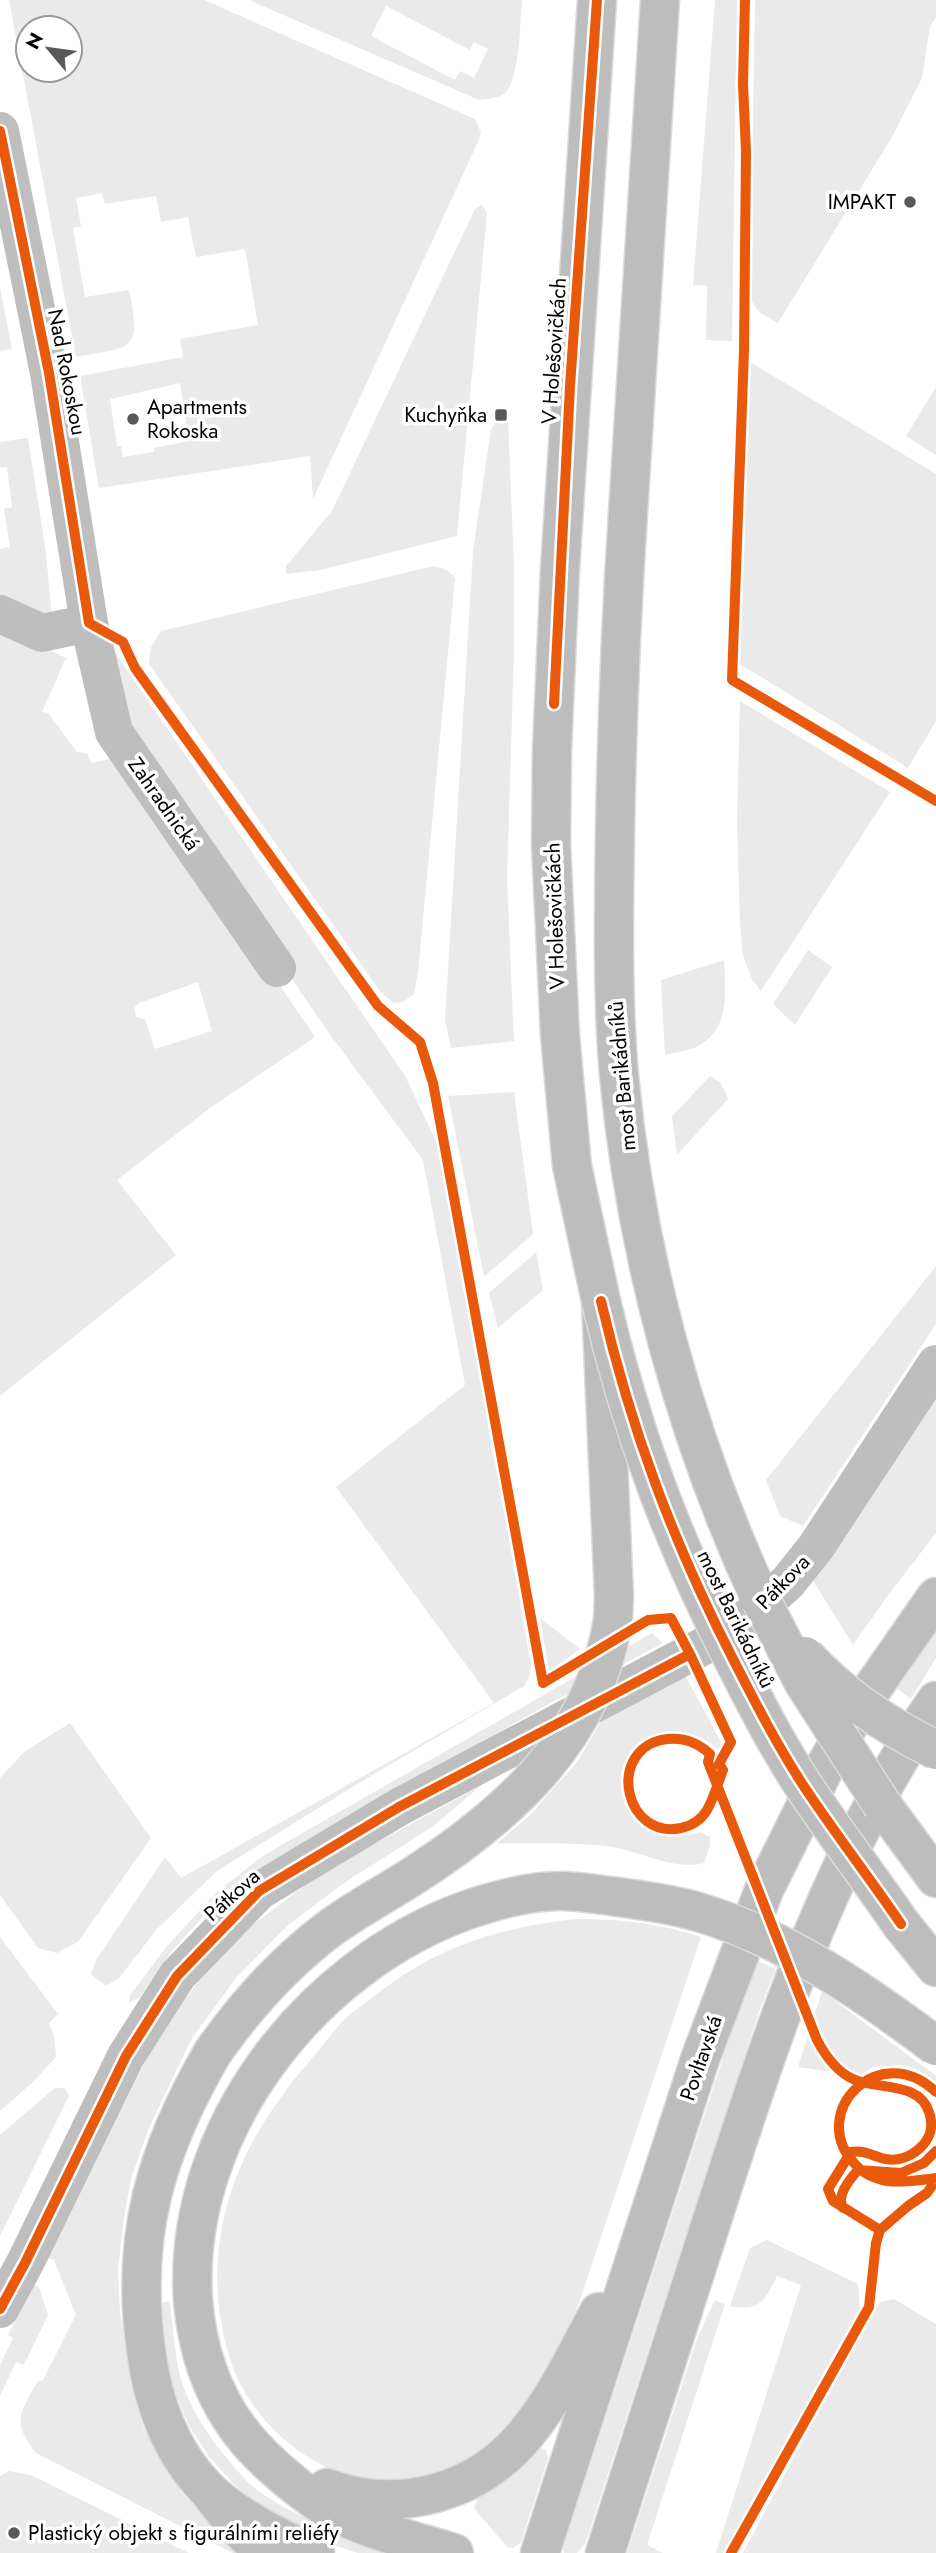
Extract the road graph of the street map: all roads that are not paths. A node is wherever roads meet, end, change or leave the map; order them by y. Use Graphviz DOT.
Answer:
graph roads {
  1 [pos="597,0"];
  2 [pos="660,0"];
  3 [pos="0,131"];
  4 [pos="0,614"];
  5 [pos="89,622"];
  6 [pos="277,968"];
  7 [pos="561,1035"];
  8 [pos="601,1301"];
  9 [pos="936,1364"];
  10 [pos="936,1597"];
  11 [pos="761,1600"];
  12 [pos="936,1700"];
  13 [pos="936,1750"];
  14 [pos="936,1878"];
  15 [pos="936,1967"];
  16 [pos="936,2046"];
  17 [pos="641,2236"];
  18 [pos="0,2309"];
  19 [pos="262,2456"];
  20 [pos="207,2489"];
  21 [pos="265,2553"];
  22 [pos="315,2553"];
  23 [pos="454,2553"];
  24 [pos="540,2553"];
  25 [pos="605,2553"];
  1 -- 7 [label="main road, V Holešovičkách"];
  2 -- 11 [label="main road, most Barikádníků"];
  3 -- 5 [label="street, Nad Rokoskou"];
  4 -- 5 [label="street"];
  5 -- 6 [label="street, Zahradnická"];
  7 -- 8 [label="main road, most Barikádníků"];
  8 -- 15 [label="main road, most Barikádníků, bridge"];
  8 -- 20 [label="main road, bridge"];
  9 -- 18 [label="street, Pátkova"];
  10 -- 17 [label="main road, Povltavská"];
  11 -- 13 [label="main road, bridge"];
  11 -- 14 [label="main road, most Barikádníků, bridge"];
  12 -- 25 [label="main road"];
  16 -- 19 [label="main road, bridge"];
  17 -- 19 [label="main road"];
  17 -- 24 [label="main road, Povltavská"];
  19 -- 23 [label="main road"];
  20 -- 21 [label="main road"];
  20 -- 22 [label="main road"];
}
